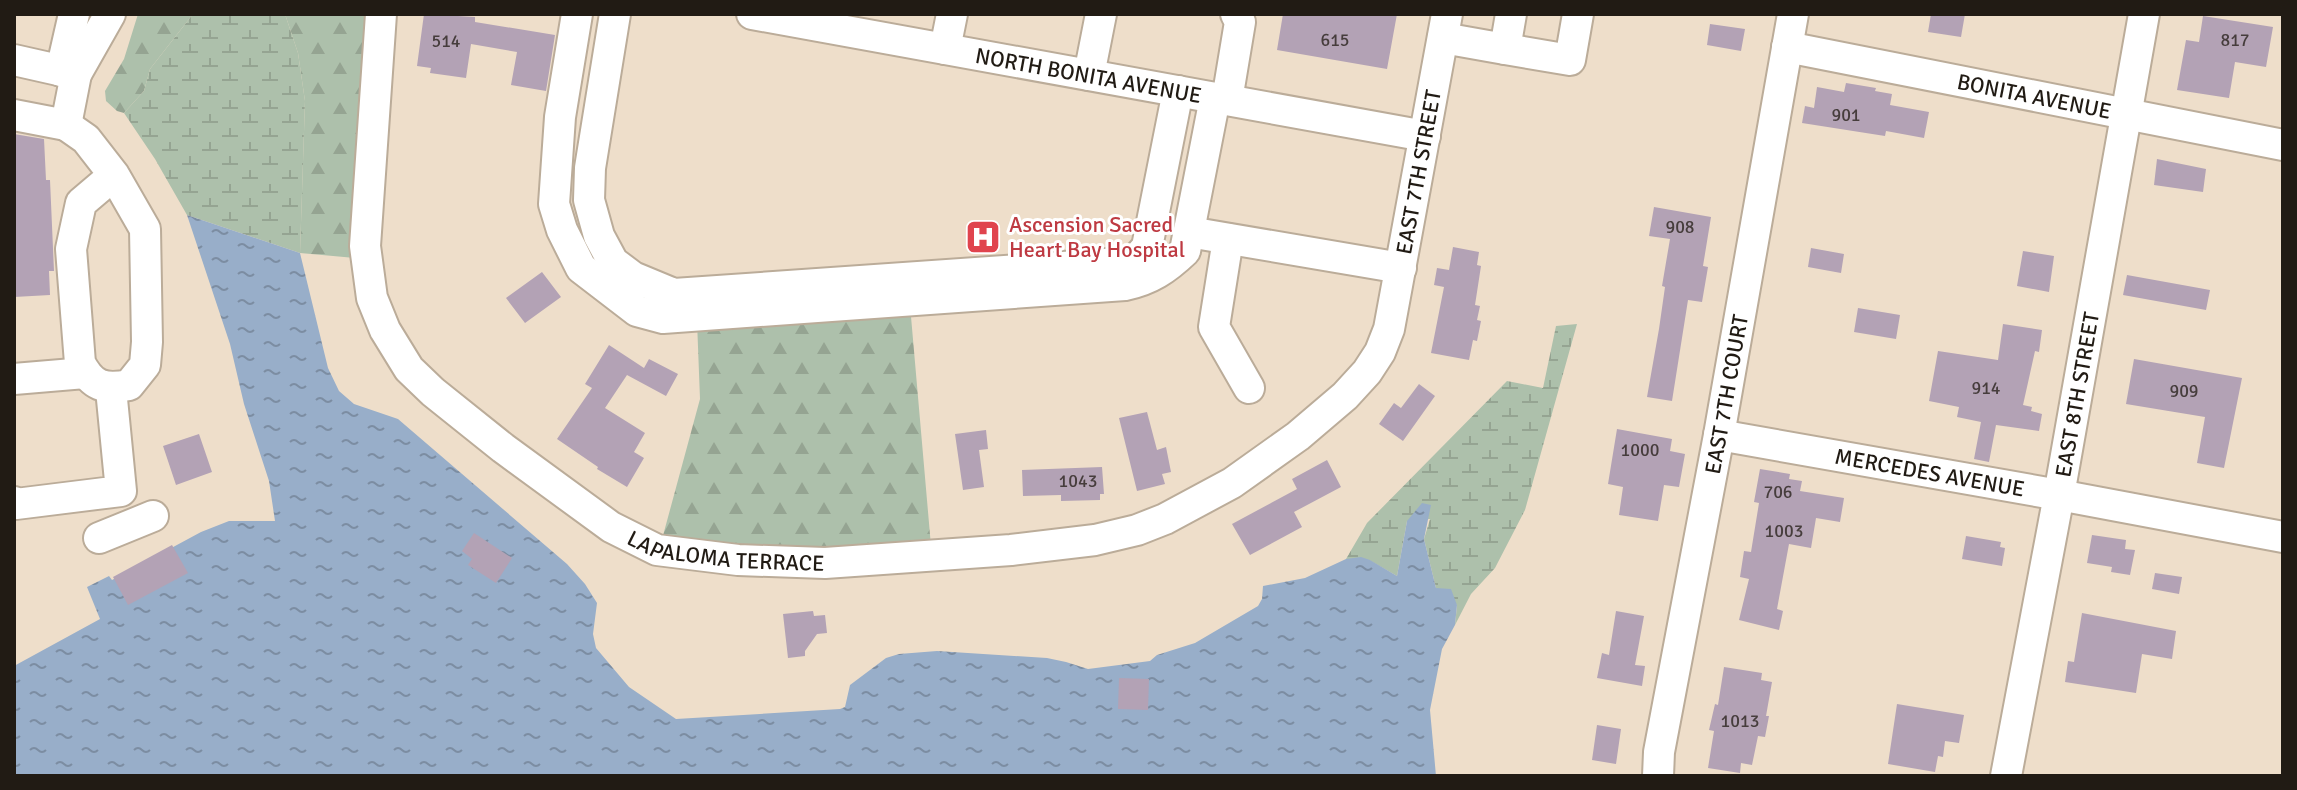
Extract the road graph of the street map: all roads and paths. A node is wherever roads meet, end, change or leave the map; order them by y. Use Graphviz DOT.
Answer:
graph roads {
  1 [pos="74,14"];
  2 [pos="110,14"];
  3 [pos="381,14"];
  4 [pos="577,14"];
  5 [pos="615,14"];
  6 [pos="752,14"];
  7 [pos="952,14"];
  8 [pos="1101,14"];
  9 [pos="1236,14"];
  10 [pos="1511,14"];
  11 [pos="1578,14"];
  12 [pos="1793,14"];
  13 [pos="2144,14"];
  14 [pos="808,19"];
  15 [pos="872,25"];
  16 [pos="1445,26"];
  17 [pos="1787,47"];
  18 [pos="945,49"];
  19 [pos="1505,49"];
  20 [pos="14,60"];
  21 [pos="69,72"];
  22 [pos="1089,75"];
  23 [pos="1178,91"];
  24 [pos="1221,99"];
  25 [pos="14,115"];
  26 [pos="2125,115"];
  27 [pos="66,125"];
  28 [pos="1425,136"];
  29 [pos="2283,145"];
  30 [pos="114,175"];
  31 [pos="1189,232"];
  32 [pos="1228,239"];
  33 [pos="1401,268"];
  34 [pos="1389,329"];
  35 [pos="85,373"];
  36 [pos="14,379"];
  37 [pos="1249,388"];
  38 [pos="111,389"];
  39 [pos="1719,435"];
  40 [pos="121,491"];
  41 [pos="2059,495"];
  42 [pos="14,502"];
  43 [pos="2283,537"];
  44 [pos="99,538"];
  45 [pos="1658,776"];
  46 [pos="2006,776"];
  1 -- 21 [label="street"];
  2 -- 21 [label="street"];
  3 -- 34 [label="street, LAPALOMA TERRACE"];
  4 -- 31 [label="street"];
  5 -- 23 [label="street"];
  6 -- 14 [label="street, NORTH BONITA AVENUE"];
  7 -- 18 [label="street"];
  8 -- 22 [label="street"];
  9 -- 24 [label="street"];
  10 -- 19 [label="street"];
  11 -- 19 [label="street"];
  12 -- 17 [label="street, EAST 7TH COURT"];
  13 -- 26 [label="street, EAST 8TH STREET"];
  14 -- 15 [label="street, NORTH BONITA AVENUE"];
  15 -- 18 [label="street, NORTH BONITA AVENUE"];
  16 -- 19 [label="street"];
  16 -- 28 [label="street, EAST 7TH STREET"];
  17 -- 26 [label="street, BONITA AVENUE"];
  17 -- 39 [label="street, EAST 7TH COURT"];
  18 -- 22 [label="street, NORTH BONITA AVENUE"];
  20 -- 21 [label="street"];
  21 -- 27 [label="street"];
  22 -- 23 [label="street, NORTH BONITA AVENUE"];
  23 -- 24 [label="street, NORTH BONITA AVENUE"];
  24 -- 28 [label="street, NORTH BONITA AVENUE"];
  24 -- 31 [label="street"];
  25 -- 27 [label="street"];
  26 -- 29 [label="street, BONITA AVENUE"];
  26 -- 41 [label="street, EAST 8TH STREET"];
  27 -- 30 [label="street"];
  28 -- 33 [label="street, EAST 7TH STREET"];
  30 -- 35 [label="street"];
  30 -- 38 [label="street"];
  31 -- 32 [label="street"];
  32 -- 33 [label="street"];
  32 -- 37 [label="street"];
  33 -- 34 [label="street, EAST 7TH STREET"];
  35 -- 36 [label="street"];
  35 -- 38 [label="street"];
  38 -- 40 [label="street"];
  39 -- 41 [label="street, MERCEDES AVENUE"];
  39 -- 45 [label="street, EAST 7TH COURT"];
  40 -- 42 [label="street"];
  40 -- 44 [label="street"];
  41 -- 43 [label="street, MERCEDES AVENUE"];
  41 -- 46 [label="street, EAST 8TH STREET"];
}
